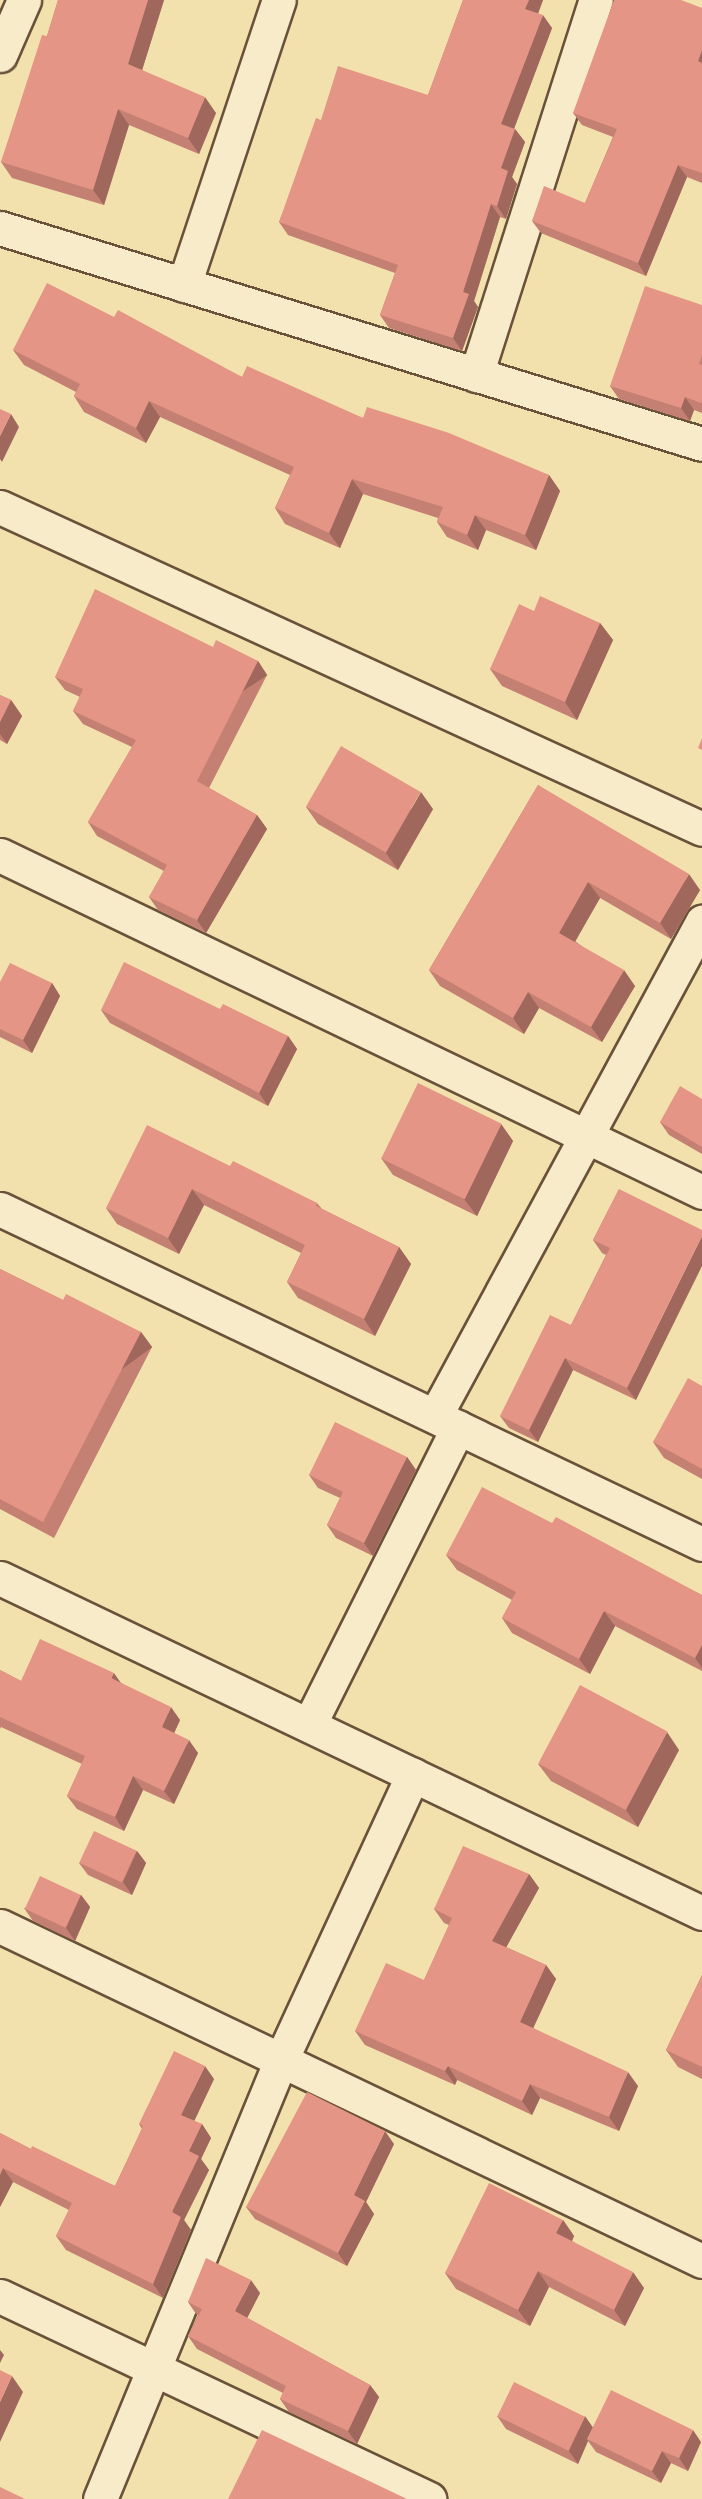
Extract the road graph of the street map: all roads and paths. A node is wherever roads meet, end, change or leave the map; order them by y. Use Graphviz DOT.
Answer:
graph roads {
  1 [pos="24,0"];
  2 [pos="279,0"];
  3 [pos="596,0"];
  4 [pos="0,55"];
  5 [pos="0,228"];
  6 [pos="184,285"];
  7 [pos="476,375"];
  8 [pos="702,444"];
  9 [pos="0,507"];
  10 [pos="702,829"];
  11 [pos="0,855"];
  12 [pos="702,922"];
  13 [pos="588,1138"];
  14 [pos="702,1192"];
  15 [pos="0,1209"];
  16 [pos="447,1422"];
  17 [pos="702,1544"];
  18 [pos="0,1578"];
  19 [pos="309,1725"];
  20 [pos="413,1776"];
  21 [pos="702,1913"];
  22 [pos="0,1926"];
  23 [pos="282,2058"];
  24 [pos="702,2261"];
  25 [pos="0,2296"];
  26 [pos="154,2369"];
  27 [pos="100,2499"];
  28 [pos="429,2499"];
  1 -- 4 [label="street"];
  2 -- 6 [label="street"];
  3 -- 7 [label="street"];
  5 -- 6 [label="street"];
  6 -- 7 [label="street"];
  7 -- 8 [label="street"];
  9 -- 10 [label="street"];
  11 -- 13 [label="street"];
  12 -- 13 [label="street"];
  13 -- 14 [label="street"];
  13 -- 16 [label="street"];
  15 -- 16 [label="street"];
  16 -- 17 [label="street"];
  16 -- 19 [label="street"];
  18 -- 19 [label="street"];
  19 -- 20 [label="street"];
  20 -- 21 [label="street"];
  20 -- 23 [label="street"];
  22 -- 23 [label="street"];
  23 -- 24 [label="street"];
  23 -- 26 [label="street"];
  25 -- 26 [label="street"];
  26 -- 27 [label="street"];
  26 -- 28 [label="street"];
}
